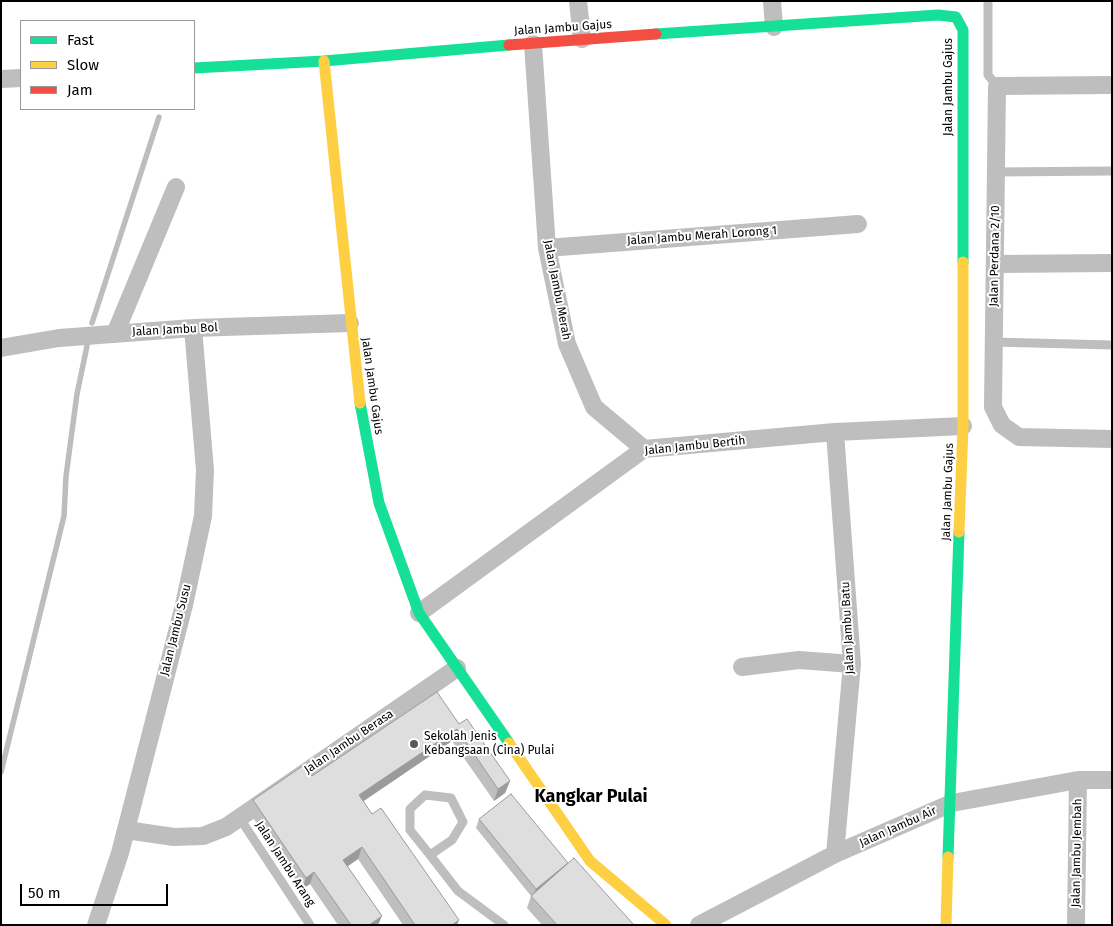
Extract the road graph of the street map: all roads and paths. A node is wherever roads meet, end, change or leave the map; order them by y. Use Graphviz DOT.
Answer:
graph roads {
  1 [pos="578,1"];
  2 [pos="772,1"];
  3 [pos="988,1"];
  4 [pos="774,27"];
  5 [pos="582,40"];
  6 [pos="533,44"];
  7 [pos="324,61"];
  8 [pos="195,68"];
  9 [pos="20,78"];
  10 [pos="1,79"];
  11 [pos="1112,85"];
  12 [pos="997,86"];
  13 [pos="1112,171"];
  14 [pos="996,172"];
  15 [pos="176,188"];
  16 [pos="858,224"];
  17 [pos="547,248"];
  18 [pos="1112,263"];
  19 [pos="995,264"];
  20 [pos="350,323"];
  21 [pos="193,328"];
  22 [pos="115,334"];
  23 [pos="993,342"];
  24 [pos="1112,345"];
  25 [pos="1,348"];
  26 [pos="963,426"];
  27 [pos="835,432"];
  28 [pos="1112,439"];
  29 [pos="644,449"];
  30 [pos="419,612"];
  31 [pos="852,664"];
  32 [pos="742,667"];
  33 [pos="457,668"];
  34 [pos="1078,780"];
  35 [pos="1112,780"];
  36 [pos="952,803"];
  37 [pos="239,817"];
  38 [pos="126,830"];
  39 [pos="836,854"];
  40 [pos="430,855"];
  41 [pos="96,925"];
  42 [pos="310,925"];
  43 [pos="504,925"];
  44 [pos="666,925"];
  45 [pos="699,925"];
  46 [pos="946,925"];
  47 [pos="1076,925"];
  1 -- 5 [label="street"];
  2 -- 4 [label="street"];
  3 -- 12 [label="lane"];
  4 -- 5 [label="street, Jalan Jambu Gajus"];
  4 -- 26 [label="street, Jalan Jambu Gajus"];
  5 -- 6 [label="street, Jalan Jambu Gajus"];
  6 -- 7 [label="street, Jalan Jambu Gajus"];
  6 -- 17 [label="street, Jalan Jambu Merah"];
  7 -- 8 [label="street"];
  7 -- 20 [label="street, Jalan Jambu Gajus"];
  9 -- 10 [label="street"];
  11 -- 12 [label="street"];
  12 -- 14 [label="street, Jalan Perdana 2/10"];
  13 -- 14 [label="lane"];
  14 -- 19 [label="street, Jalan Perdana 2/10"];
  15 -- 22 [label="street"];
  16 -- 17 [label="street, Jalan Jambu Merah Lorong 1"];
  17 -- 29 [label="street, Jalan Jambu Merah"];
  18 -- 19 [label="street"];
  19 -- 23 [label="street, Jalan Perdana 2/10"];
  20 -- 21 [label="street, Jalan Jambu Bol"];
  20 -- 30 [label="street, Jalan Jambu Gajus"];
  21 -- 22 [label="street, Jalan Jambu Bol"];
  21 -- 38 [label="street, Jalan Jambu Susu"];
  22 -- 25 [label="street, Jalan Jambu Bol"];
  23 -- 24 [label="lane"];
  23 -- 28 [label="street, Jalan Perdana 2/10"];
  26 -- 27 [label="street, Jalan Jambu Bertih"];
  26 -- 36 [label="street, Jalan Jambu Gajus"];
  27 -- 29 [label="street, Jalan Jambu Bertih"];
  27 -- 31 [label="street, Jalan Jambu Batu"];
  29 -- 30 [label="street, Jalan Jambu Bertih"];
  30 -- 33 [label="street, Jalan Jambu Gajus"];
  31 -- 32 [label="street"];
  31 -- 39 [label="street, Jalan Jambu Batu"];
  33 -- 37 [label="street, Jalan Jambu Berasa"];
  33 -- 44 [label="street, Jalan Jambu Gajus"];
  34 -- 35 [label="street, Jalan Jambu Air"];
  34 -- 36 [label="street, Jalan Jambu Air"];
  34 -- 47 [label="street, Jalan Jambu Jembah"];
  36 -- 39 [label="street, Jalan Jambu Air"];
  36 -- 46 [label="street, Jalan Jambu Gajus"];
  37 -- 38 [label="street, Jalan Jambu Berasa"];
  37 -- 42 [label="lane, Jalan Jambu Arang"];
  38 -- 41 [label="street, Jalan Jambu Susu"];
  39 -- 45 [label="street, Jalan Jambu Air"];
  40 -- 40 [label="lane"];
  40 -- 43 [label="lane"];
}
